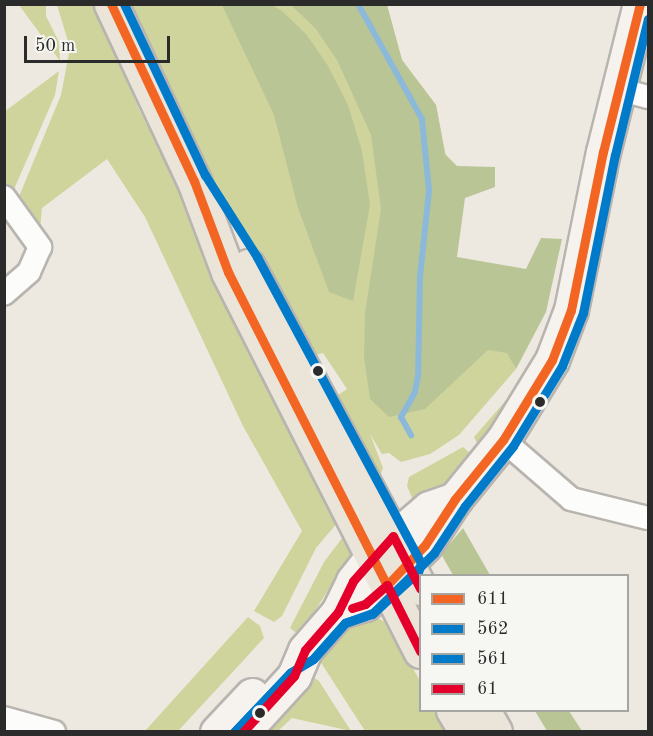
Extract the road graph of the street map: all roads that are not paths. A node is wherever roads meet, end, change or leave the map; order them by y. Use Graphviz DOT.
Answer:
graph roads {
  1 [pos="111,4"];
  2 [pos="640,4"];
  3 [pos="633,93"];
  4 [pos="4,197"];
  5 [pos="4,294"];
  6 [pos="503,440"];
  7 [pos="648,518"];
  8 [pos="396,566"];
  9 [pos="419,647"];
  10 [pos="305,650"];
  11 [pos="454,712"];
  12 [pos="484,712"];
  13 [pos="4,718"];
  14 [pos="54,732"];
  15 [pos="217,732"];
  16 [pos="243,732"];
  17 [pos="466,732"];
  18 [pos="495,732"];
  1 -- 8 [label="main road"];
  2 -- 3 [label="street"];
  3 -- 6 [label="street"];
  4 -- 5 [label="street"];
  6 -- 7 [label="street"];
  6 -- 8 [label="street"];
  8 -- 9 [label="main road"];
  8 -- 10 [label="street"];
  10 -- 15 [label="street"];
  10 -- 16 [label="street"];
  11 -- 17 [label="main road"];
  12 -- 18 [label="main road"];
  13 -- 14 [label="street"];
}
